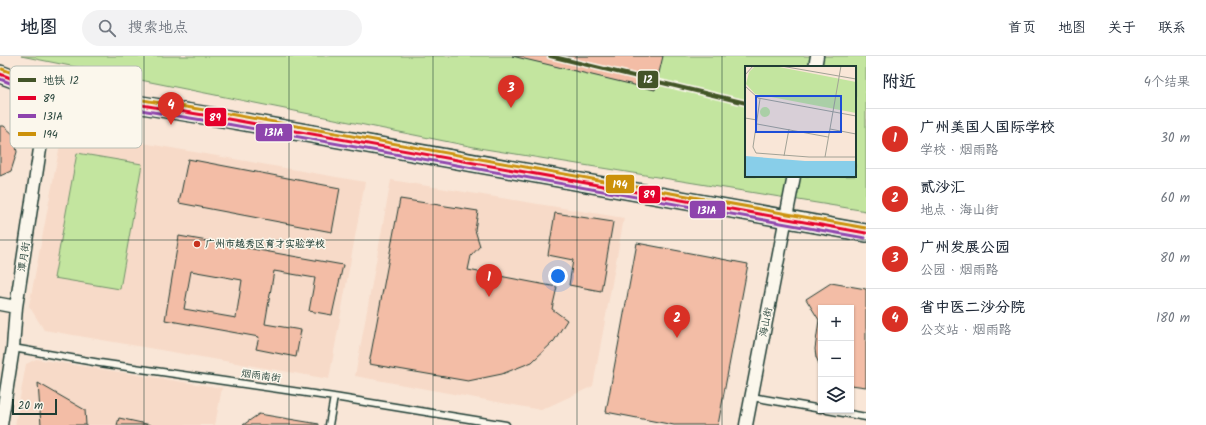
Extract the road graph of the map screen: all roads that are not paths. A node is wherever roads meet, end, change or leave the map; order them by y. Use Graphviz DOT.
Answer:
graph roads {
  1 [pos="817,56"];
  2 [pos="815,66"];
  3 [pos="0,74"];
  4 [pos="10,78"];
  5 [pos="142,105"];
  6 [pos="40,148"];
  7 [pos="794,177"];
  8 [pos="786,218"];
  9 [pos="866,233"];
  10 [pos="0,304"];
  11 [pos="16,307"];
  12 [pos="13,348"];
  13 [pos="334,397"];
  14 [pos="752,397"];
  15 [pos="818,408"];
  16 [pos="844,413"];
  17 [pos="866,417"];
  18 [pos="0,425"];
  19 [pos="329,425"];
  20 [pos="506,425"];
  21 [pos="746,425"];
  1 -- 2 [label="street"];
  3 -- 4 [label="main road"];
  5 -- 8 [label="main road"];
  6 -- 11 [label="street, 潭月街"];
  7 -- 8 [label="street, 海山街"];
  8 -- 9 [label="main road"];
  8 -- 14 [label="street, 海山街"];
  10 -- 11 [label="street"];
  11 -- 12 [label="street, 潭月街"];
  12 -- 13 [label="lane, 烟雨南街"];
  12 -- 18 [label="street, 潭月街"];
  13 -- 19 [label="lane"];
  13 -- 20 [label="lane, 烟雨南街"];
  14 -- 15 [label="lane"];
  14 -- 21 [label="street, 海山街"];
  16 -- 17 [label="lane"];
}
